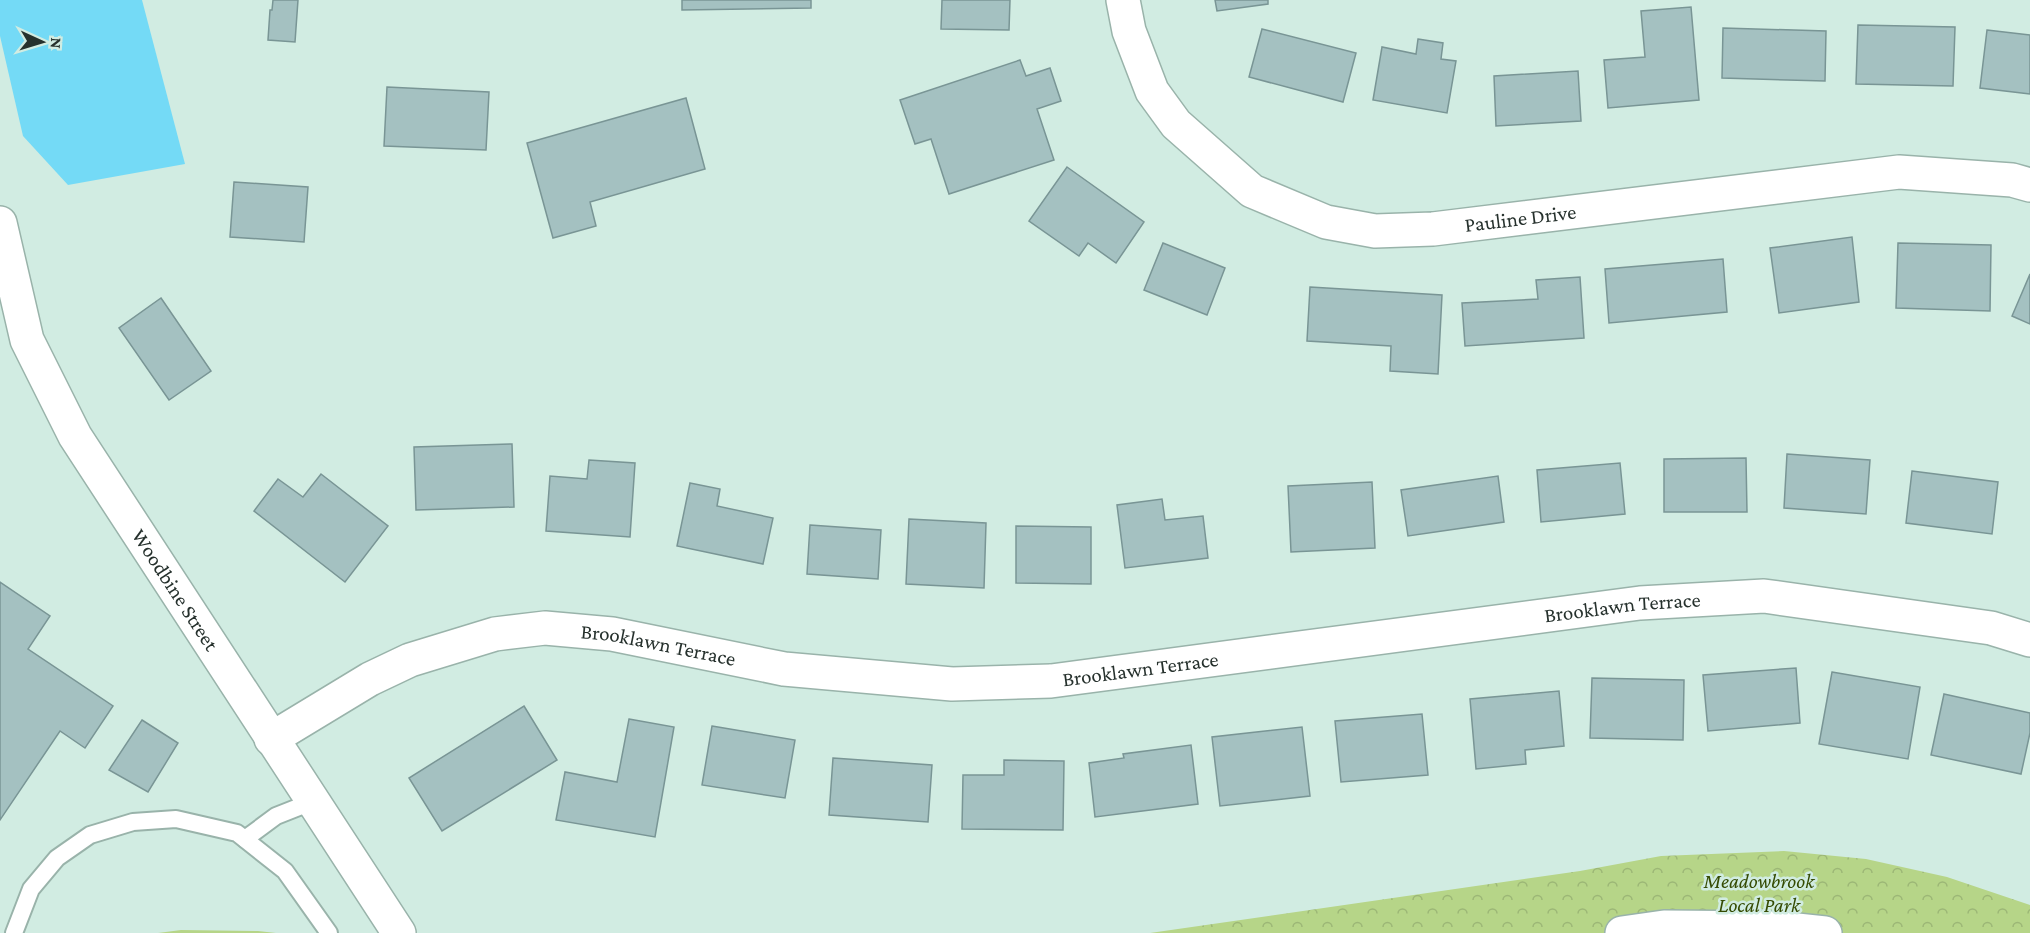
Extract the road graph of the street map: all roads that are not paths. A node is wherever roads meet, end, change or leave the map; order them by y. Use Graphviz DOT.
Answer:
graph roads {
  1 [pos="1124,0"];
  2 [pos="2030,185"];
  3 [pos="0,223"];
  4 [pos="2030,640"];
  5 [pos="271,739"];
  6 [pos="314,801"];
  7 [pos="245,839"];
  8 [pos="14,933"];
  9 [pos="329,933"];
  10 [pos="399,933"];
  11 [pos="1622,933"];
  12 [pos="1825,933"];
  1 -- 2 [label="street, Pauline Drive"];
  3 -- 5 [label="street, Woodbine Street"];
  4 -- 5 [label="street, Brooklawn Terrace"];
  5 -- 6 [label="street, Woodbine Street"];
  6 -- 7 [label="lane"];
  6 -- 10 [label="street, Woodbine Street"];
  7 -- 8 [label="lane"];
  7 -- 9 [label="lane"];
  11 -- 12 [label="street"];
}
